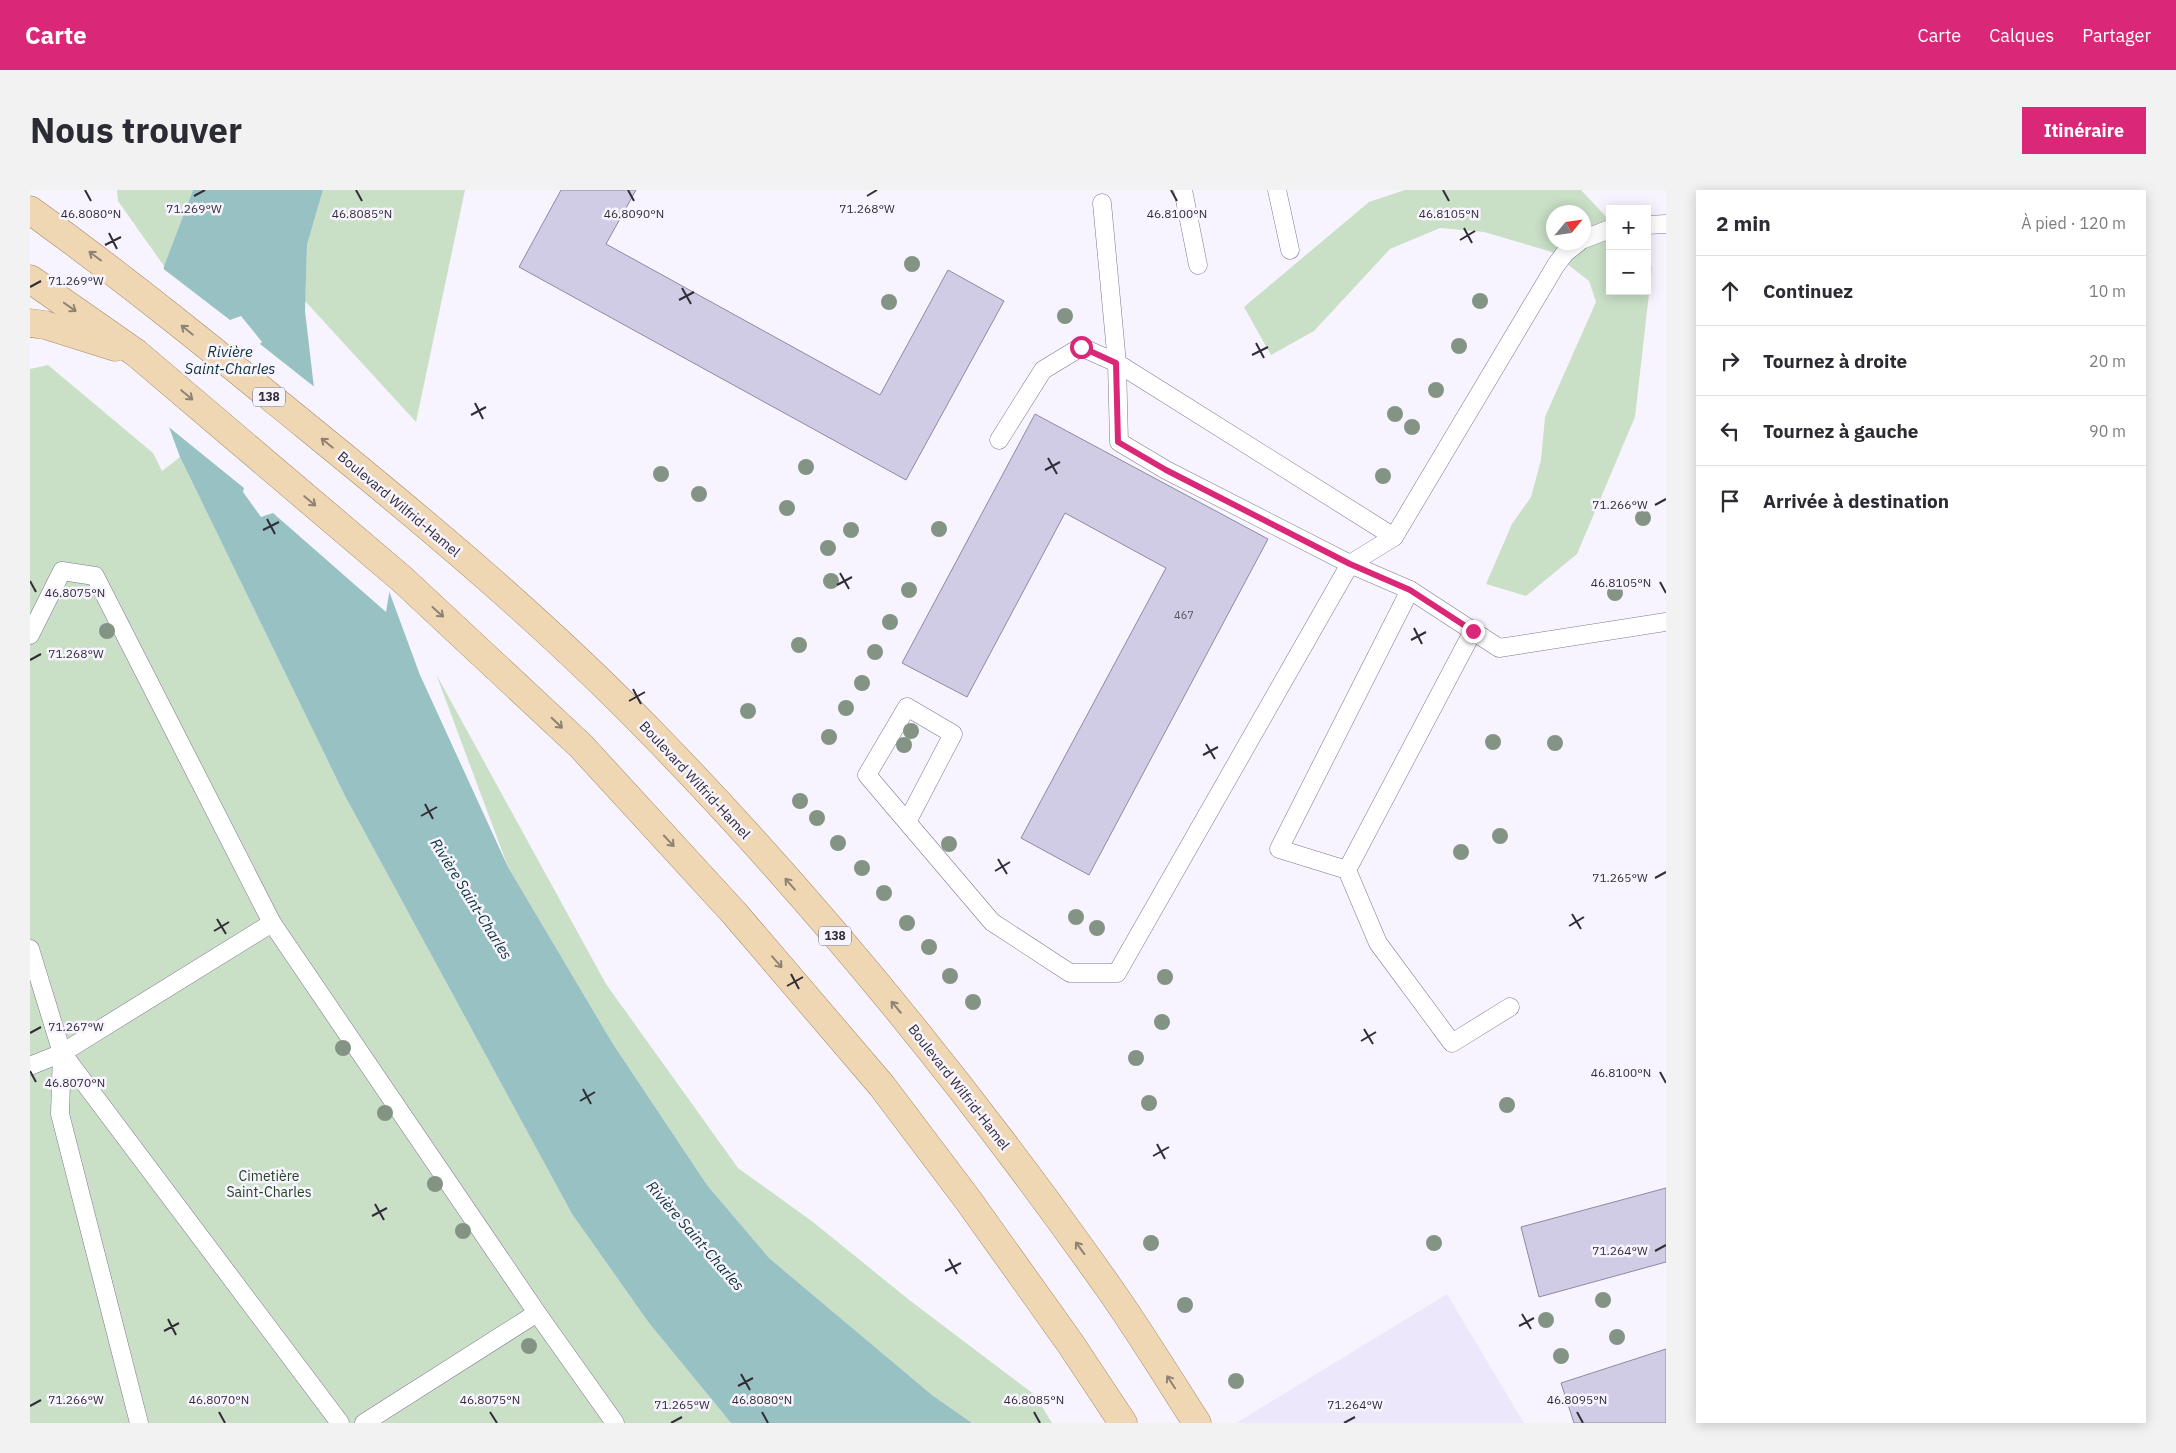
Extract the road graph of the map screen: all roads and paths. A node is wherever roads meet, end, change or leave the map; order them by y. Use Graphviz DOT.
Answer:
graph roads {
  1 [pos="1183,190"];
  2 [pos="1277,190"];
  3 [pos="1102,203"];
  4 [pos="30,210"];
  5 [pos="1666,224"];
  6 [pos="1651,225"];
  7 [pos="1606,231"];
  8 [pos="1591,236"];
  9 [pos="1290,250"];
  10 [pos="1571,250"];
  11 [pos="1198,265"];
  12 [pos="30,279"];
  13 [pos="30,323"];
  14 [pos="136,352"];
  15 [pos="1116,363"];
  16 [pos="999,440"];
  17 [pos="1394,537"];
  18 [pos="1350,564"];
  19 [pos="1410,590"];
  20 [pos="1666,622"];
  21 [pos="1473,631"];
  22 [pos="30,635"];
  23 [pos="907,822"];
  24 [pos="1347,870"];
  25 [pos="272,923"];
  26 [pos="30,949"];
  27 [pos="1510,1007"];
  28 [pos="62,1054"];
  29 [pos="30,1066"];
  30 [pos="537,1313"];
  31 [pos="139,1423"];
  32 [pos="340,1423"];
  33 [pos="364,1423"];
  34 [pos="615,1423"];
  35 [pos="1123,1423"];
  36 [pos="1197,1423"];
  1 -- 11 [label="lane"];
  2 -- 9 [label="lane"];
  3 -- 15 [label="lane"];
  36 -- 4 [label="main road, Boulevard Wilfrid-Hamel / 138, one-way"];
  5 -- 6 [label="lane"];
  7 -- 8 [label="lane"];
  10 -- 17 [label="lane"];
  12 -- 14 [label="main road, one-way"];
  13 -- 14 [label="main road"];
  14 -- 35 [label="main road, one-way"];
  15 -- 16 [label="lane"];
  15 -- 17 [label="lane"];
  15 -- 18 [label="lane"];
  17 -- 18 [label="lane"];
  18 -- 19 [label="lane"];
  18 -- 23 [label="lane"];
  19 -- 21 [label="lane"];
  19 -- 24 [label="lane"];
  20 -- 21 [label="lane"];
  21 -- 24 [label="lane"];
  22 -- 25 [label="lane"];
  23 -- 23 [label="lane"];
  24 -- 27 [label="lane"];
  25 -- 28 [label="lane"];
  25 -- 30 [label="lane"];
  26 -- 28 [label="lane"];
  28 -- 29 [label="lane"];
  28 -- 31 [label="lane"];
  28 -- 32 [label="lane"];
  30 -- 33 [label="lane"];
  30 -- 34 [label="lane"];
}
